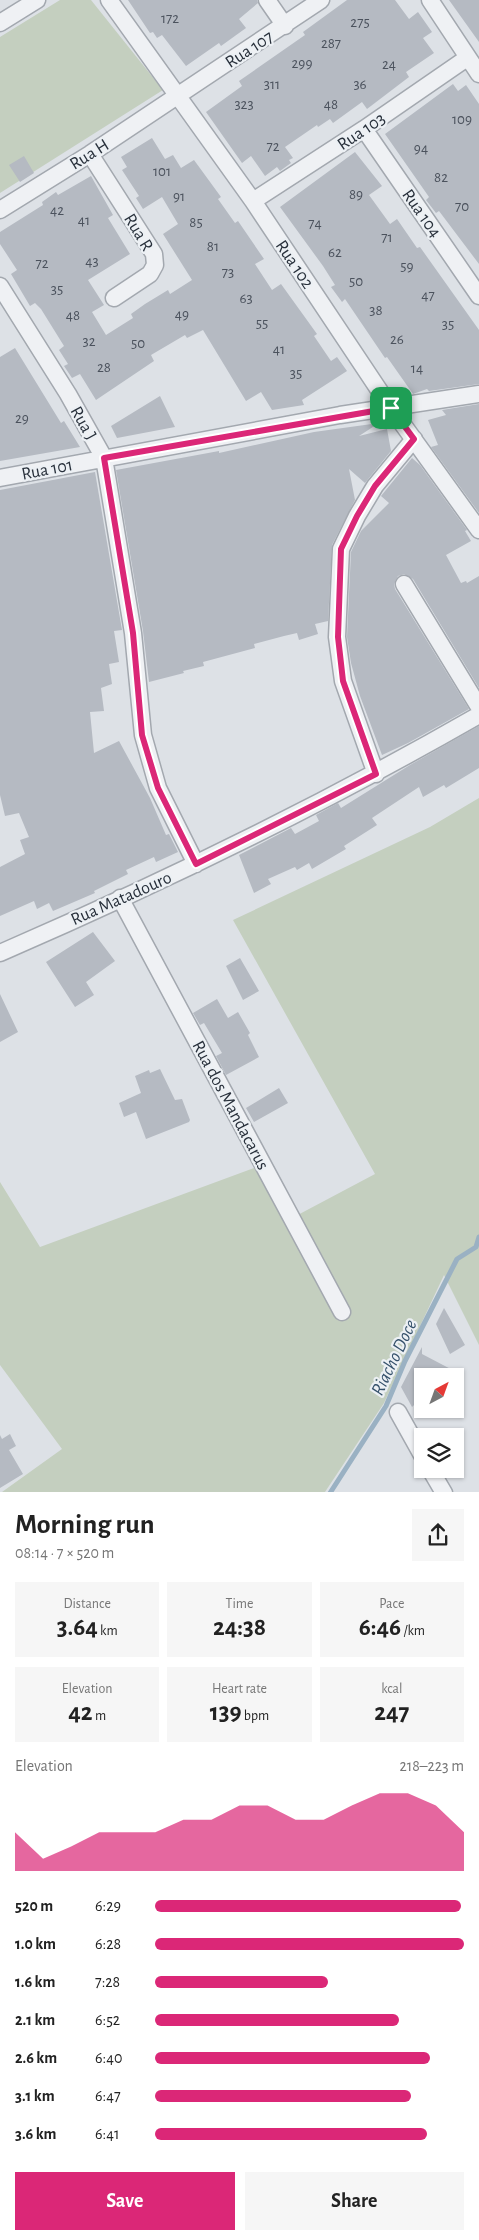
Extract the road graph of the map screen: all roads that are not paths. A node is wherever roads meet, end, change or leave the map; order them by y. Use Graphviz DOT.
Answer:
graph roads {
  1 [pos="37,0"];
  2 [pos="109,0"];
  3 [pos="267,0"];
  4 [pos="320,0"];
  5 [pos="430,0"];
  6 [pos="0,23"];
  7 [pos="285,26"];
  8 [pos="468,58"];
  9 [pos="479,74"];
  10 [pos="177,97"];
  11 [pos="364,129"];
  12 [pos="90,154"];
  13 [pos="253,201"];
  14 [pos="0,210"];
  15 [pos="0,286"];
  16 [pos="479,296"];
  17 [pos="114,298"];
  18 [pos="479,394"];
  19 [pos="391,408"];
  20 [pos="414,439"];
  21 [pos="104,458"];
  22 [pos="0,478"];
  23 [pos="479,530"];
  24 [pos="404,584"];
  25 [pos="479,707"];
  26 [pos="479,715"];
  27 [pos="376,774"];
  28 [pos="196,864"];
  29 [pos="120,898"];
  30 [pos="0,953"];
  31 [pos="342,1312"];
  32 [pos="398,1412"];
  33 [pos="414,1441"];
  34 [pos="435,1478"];
  35 [pos="444,1492"];
  1 -- 6 [label="street"];
  2 -- 10 [label="street, Rua 102"];
  3 -- 7 [label="street"];
  4 -- 7 [label="street, Rua 107"];
  5 -- 8 [label="street"];
  7 -- 10 [label="street, Rua 107"];
  8 -- 9 [label="street"];
  8 -- 11 [label="street, Rua 103"];
  10 -- 12 [label="street, Rua H"];
  10 -- 13 [label="street, Rua 102"];
  11 -- 13 [label="street, Rua 103"];
  11 -- 16 [label="street, Rua 104"];
  12 -- 14 [label="street, Rua H"];
  12 -- 17 [label="street, Rua R"];
  13 -- 19 [label="street, Rua 102"];
  15 -- 21 [label="street, Rua J"];
  18 -- 19 [label="street, Rua 101"];
  19 -- 20 [label="street, Rua 102"];
  19 -- 21 [label="street, Rua 101"];
  20 -- 23 [label="street, Rua 102"];
  20 -- 27 [label="street"];
  21 -- 22 [label="street, Rua 101"];
  21 -- 28 [label="street, Rua J"];
  24 -- 25 [label="street"];
  26 -- 27 [label="street, Rua Matadouro"];
  27 -- 28 [label="street, Rua Matadouro"];
  28 -- 29 [label="street, Rua Matadouro"];
  29 -- 30 [label="street, Rua Matadouro"];
  29 -- 31 [label="street, Rua dos Mandacarus"];
  32 -- 33 [label="street"];
  34 -- 35 [label="street"];
}
